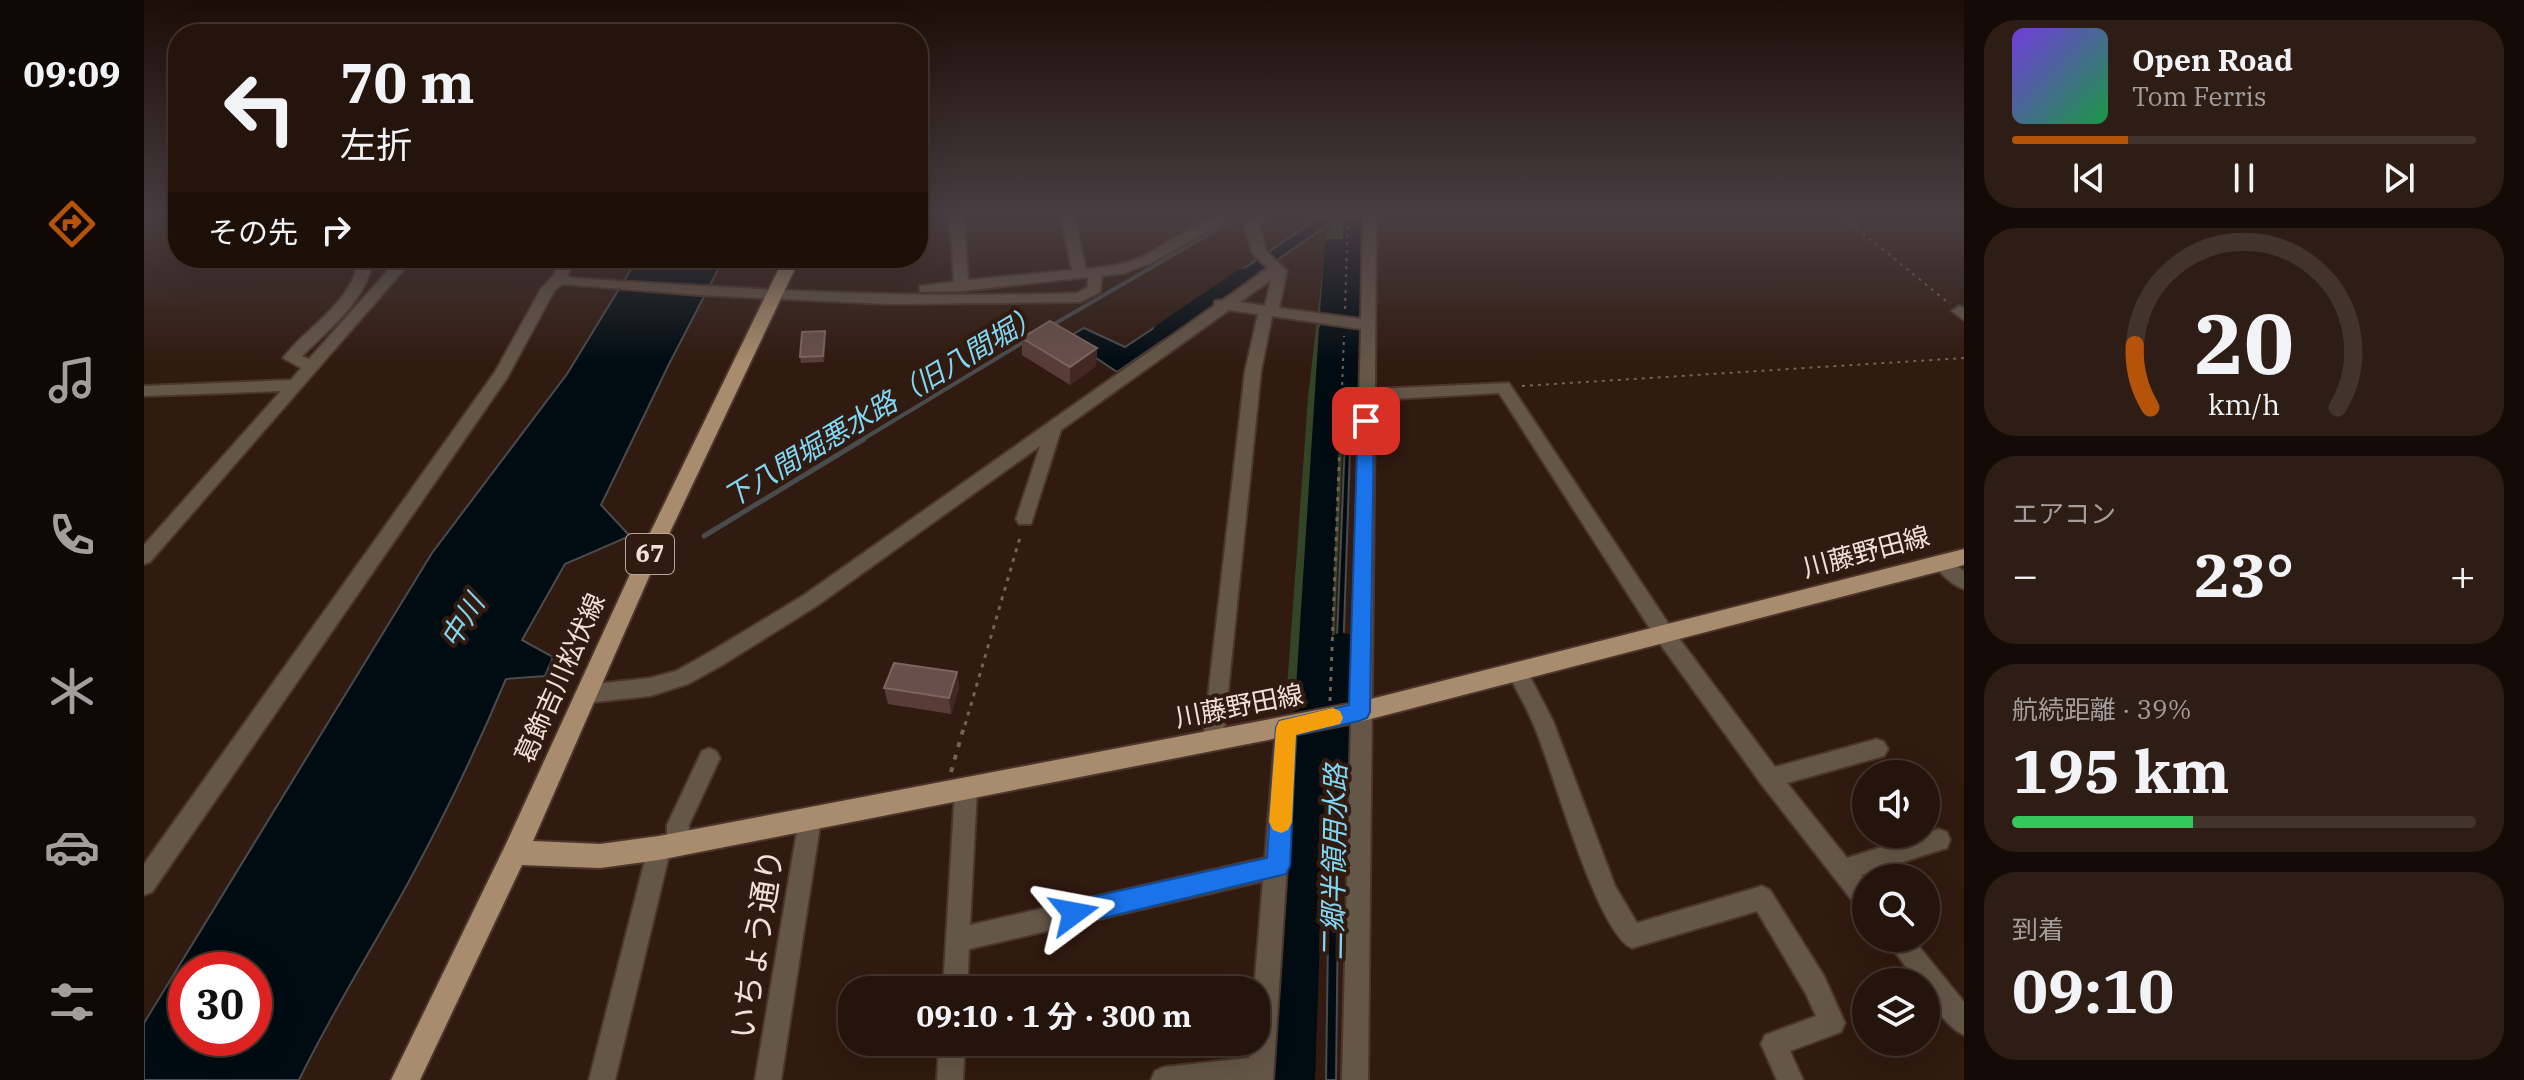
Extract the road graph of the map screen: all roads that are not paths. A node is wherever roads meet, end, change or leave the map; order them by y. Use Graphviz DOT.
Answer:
graph roads {
  1 [pos="960,263"];
  2 [pos="1083,263"];
  3 [pos="1137,263"];
  4 [pos="1272,263"];
  5 [pos="1369,263"];
  6 [pos="366,268"];
  7 [pos="398,268"];
  8 [pos="567,268"];
  9 [pos="788,268"];
  10 [pos="1278,268"];
  11 [pos="1087,275"];
  12 [pos="565,280"];
  13 [pos="961,287"];
  14 [pos="925,289"];
  15 [pos="775,296"];
  16 [pos="1221,304"];
  17 [pos="1269,312"];
  18 [pos="1368,325"];
  19 [pos="311,366"];
  20 [pos="295,385"];
  21 [pos="144,391"];
  22 [pos="1367,395"];
  23 [pos="1054,427"];
  24 [pos="1025,519"];
  25 [pos="144,557"];
  26 [pos="1953,560"];
  27 [pos="1964,582"];
  28 [pos="1665,635"];
  29 [pos="1518,673"];
  30 [pos="586,694"];
  31 [pos="1345,711"];
  32 [pos="1289,727"];
  33 [pos="1213,741"];
  34 [pos="1877,749"];
  35 [pos="709,758"];
  36 [pos="1770,778"];
  37 [pos="955,791"];
  38 [pos="810,819"];
  39 [pos="668,846"];
  40 [pos="1913,848"];
  41 [pos="515,853"];
  42 [pos="1278,866"];
  43 [pos="1843,870"];
  44 [pos="1852,882"];
  45 [pos="144,884"];
  46 [pos="958,940"];
  47 [pos="1908,952"];
  48 [pos="956,976"];
  49 [pos="1964,1022"];
  50 [pos="951,1056"];
  51 [pos="1261,1075"];
  52 [pos="405,1080"];
  53 [pos="602,1080"];
  54 [pos="768,1080"];
  55 [pos="950,1080"];
  56 [pos="1164,1080"];
  57 [pos="1355,1080"];
  58 [pos="1790,1080"];
  1 -- 13 [label="street"];
  2 -- 11 [label="street"];
  3 -- 11 [label="street"];
  4 -- 10 [label="street"];
  5 -- 18 [label="street"];
  6 -- 19 [label="street"];
  7 -- 19 [label="street"];
  8 -- 12 [label="street"];
  9 -- 15 [label="main road, 葛飾吉川松伏線 / 67"];
  10 -- 16 [label="street"];
  10 -- 17 [label="street"];
  11 -- 13 [label="street"];
  11 -- 15 [label="street"];
  12 -- 15 [label="street"];
  12 -- 45 [label="street"];
  13 -- 14 [label="street"];
  15 -- 30 [label="main road, 葛飾吉川松伏線 / 67"];
  16 -- 17 [label="street"];
  16 -- 23 [label="street"];
  17 -- 18 [label="street"];
  17 -- 33 [label="street"];
  18 -- 22 [label="street"];
  19 -- 20 [label="street"];
  20 -- 21 [label="street"];
  20 -- 25 [label="street"];
  22 -- 28 [label="street"];
  22 -- 31 [label="street"];
  23 -- 24 [label="street"];
  23 -- 30 [label="street"];
  26 -- 27 [label="street"];
  26 -- 28 [label="main road, 川藤野田線"];
  28 -- 29 [label="main road, 川藤野田線"];
  28 -- 36 [label="street"];
  29 -- 31 [label="main road, 川藤野田線"];
  29 -- 58 [label="street"];
  30 -- 41 [label="main road, 葛飾吉川松伏線 / 67"];
  31 -- 32 [label="main road, 川藤野田線"];
  31 -- 57 [label="street"];
  32 -- 33 [label="main road, 川藤野田線"];
  32 -- 42 [label="street"];
  33 -- 37 [label="main road, 川藤野田線"];
  34 -- 36 [label="street"];
  35 -- 39 [label="street"];
  36 -- 43 [label="street"];
  37 -- 38 [label="main road, 川藤野田線"];
  37 -- 46 [label="street"];
  38 -- 39 [label="main road, 川藤野田線"];
  38 -- 54 [label="street, いちょう通り"];
  39 -- 41 [label="main road, 川藤野田線"];
  39 -- 53 [label="street"];
  40 -- 43 [label="street"];
  41 -- 52 [label="main road, 葛飾吉川松伏線 / 67"];
  42 -- 46 [label="street"];
  42 -- 51 [label="street"];
  43 -- 44 [label="street"];
  46 -- 48 [label="street"];
  47 -- 49 [label="street"];
  50 -- 55 [label="street"];
  51 -- 56 [label="street"];
}
